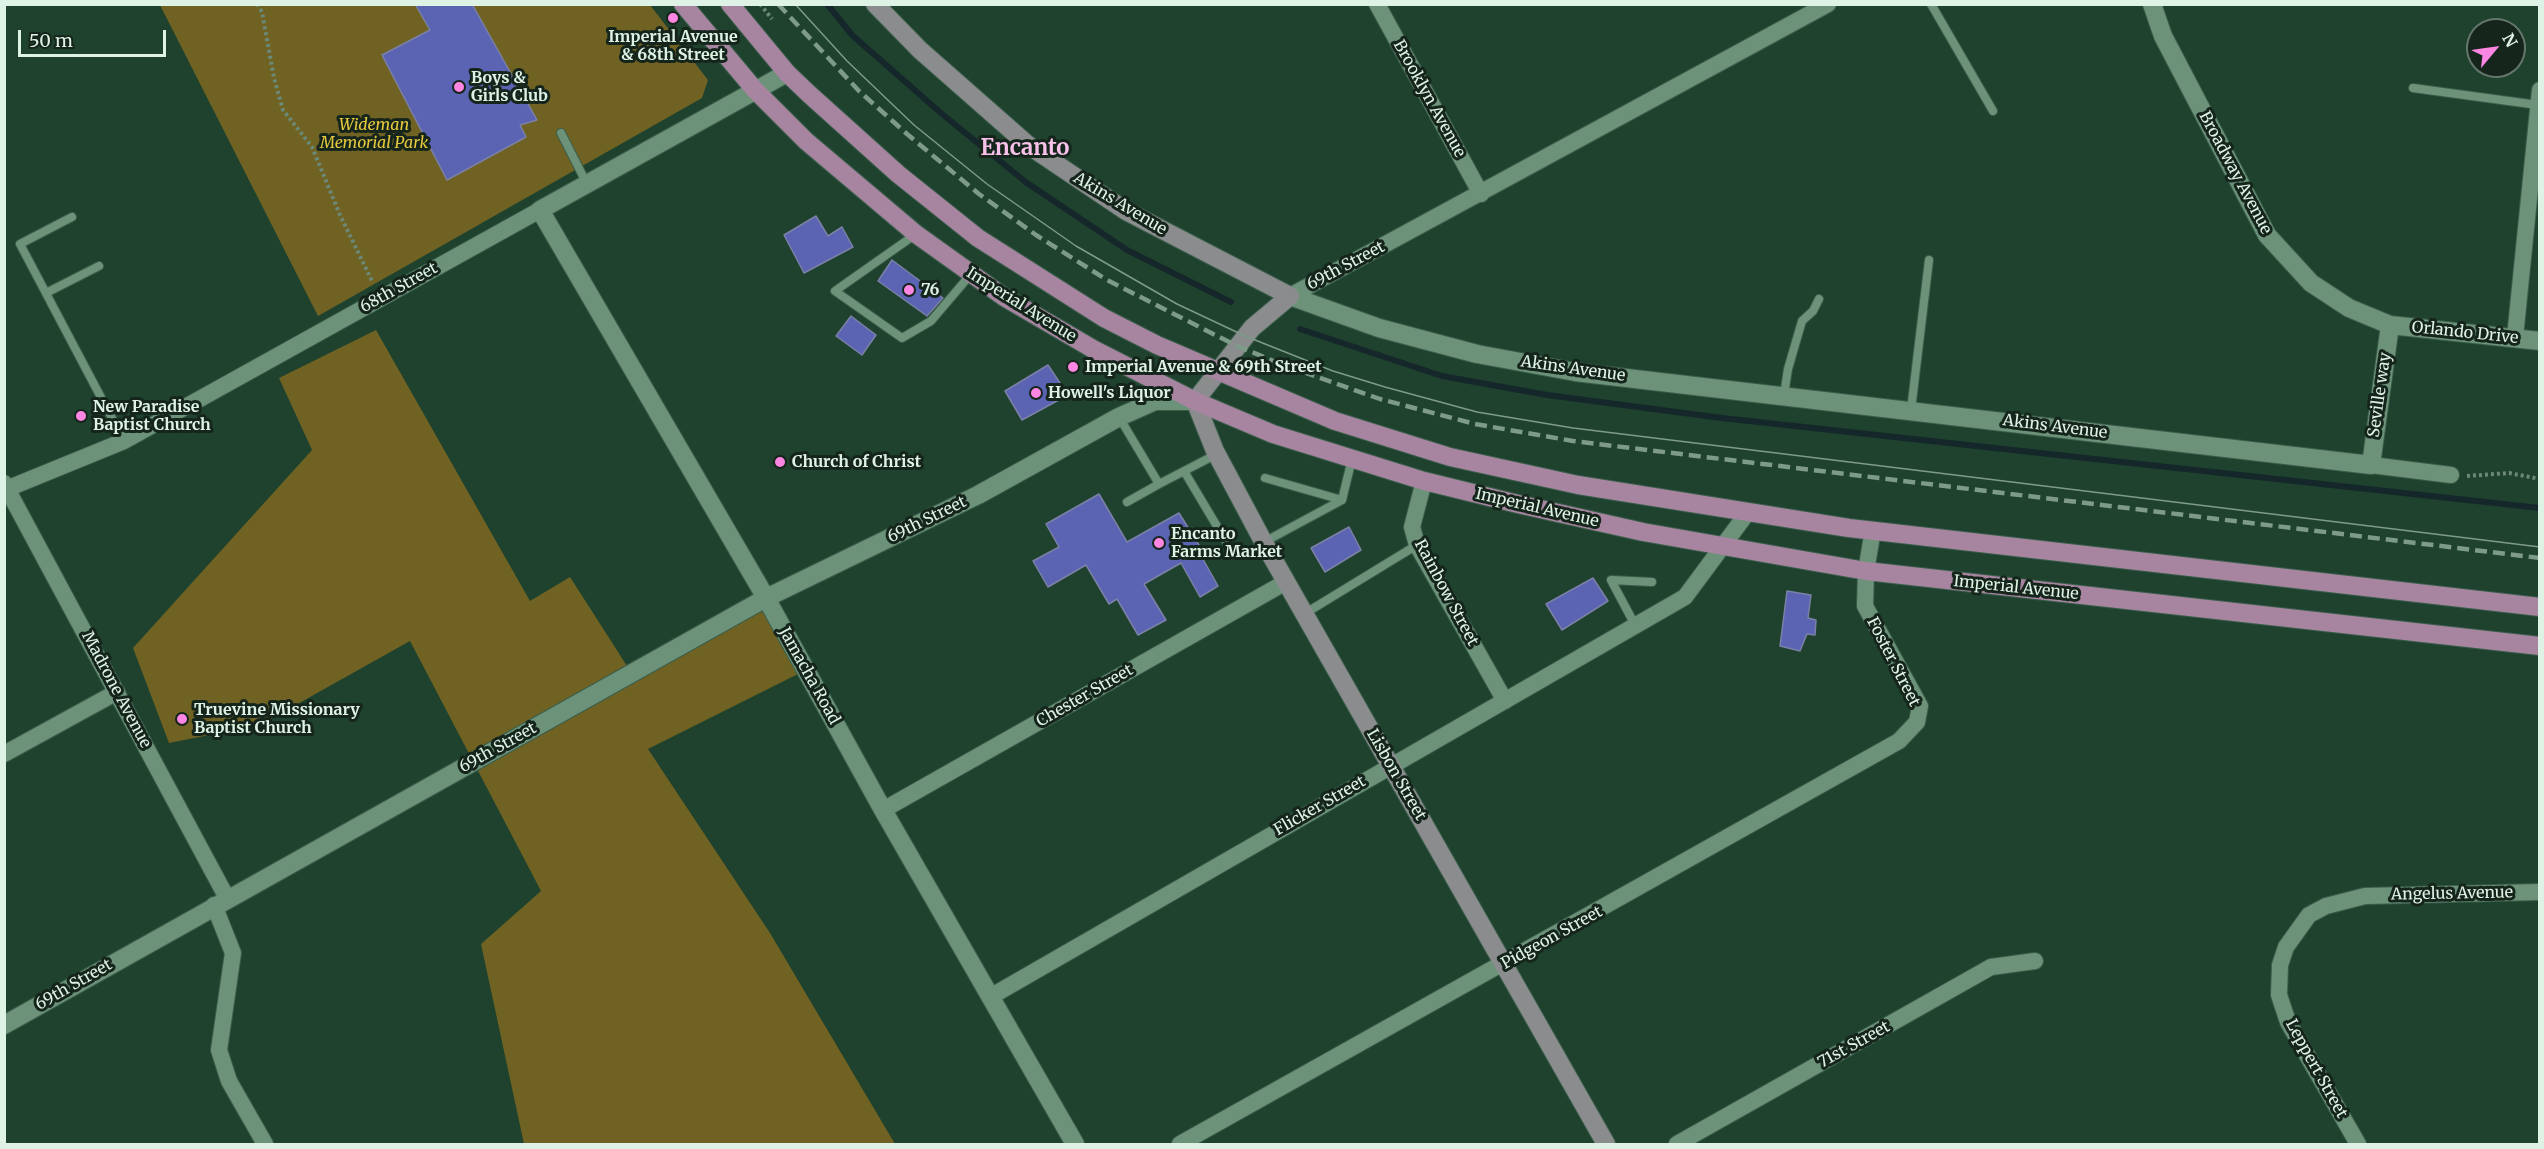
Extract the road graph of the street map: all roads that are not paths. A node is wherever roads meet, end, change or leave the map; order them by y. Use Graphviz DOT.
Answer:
graph roads {
  1 [pos="683,4"];
  2 [pos="730,4"];
  3 [pos="875,4"];
  4 [pos="1377,4"];
  5 [pos="1828,4"];
  6 [pos="1931,4"];
  7 [pos="2152,4"];
  8 [pos="787,73"];
  9 [pos="2413,88"];
  10 [pos="755,90"];
  11 [pos="2539,97"];
  12 [pos="1993,111"];
  13 [pos="561,133"];
  14 [pos="587,184"];
  15 [pos="1481,194"];
  16 [pos="540,210"];
  17 [pos="72,217"];
  18 [pos="916,234"];
  19 [pos="1929,260"];
  20 [pos="99,266"];
  21 [pos="970,274"];
  22 [pos="46,293"];
  23 [pos="1290,296"];
  24 [pos="1819,299"];
  25 [pos="2390,325"];
  26 [pos="2515,338"];
  27 [pos="2540,341"];
  28 [pos="1216,371"];
  29 [pos="1784,395"];
  30 [pos="1195,401"];
  31 [pos="1911,410"];
  32 [pos="1119,417"];
  33 [pos="124,441"];
  34 [pos="1217,454"];
  35 [pos="1352,459"];
  36 [pos="2370,465"];
  37 [pos="1184,471"];
  38 [pos="2451,476"];
  39 [pos="1265,478"];
  40 [pos="1424,481"];
  41 [pos="1159,484"];
  42 [pos="6,487"];
  43 [pos="1341,500"];
  44 [pos="1127,502"];
  45 [pos="1748,512"];
  46 [pos="1873,530"];
  47 [pos="1227,543"];
  48 [pos="1264,543"];
  49 [pos="1417,545"];
  50 [pos="1724,545"];
  51 [pos="1866,571"];
  52 [pos="1286,582"];
  53 [pos="1652,582"];
  54 [pos="766,598"];
  55 [pos="2540,607"];
  56 [pos="1304,615"];
  57 [pos="1635,625"];
  58 [pos="2540,646"];
  59 [pos="117,692"];
  60 [pos="1505,700"];
  61 [pos="1917,722"];
  62 [pos="4,754"];
  63 [pos="1390,765"];
  64 [pos="884,810"];
  65 [pos="2540,892"];
  66 [pos="2365,896"];
  67 [pos="221,902"];
  68 [pos="2036,961"];
  69 [pos="1503,965"];
  70 [pos="990,997"];
  71 [pos="4,1025"];
  72 [pos="265,1144"];
  73 [pos="1075,1144"];
  74 [pos="1180,1144"];
  75 [pos="1606,1144"];
  76 [pos="1677,1144"];
  77 [pos="2358,1144"];
  1 -- 10 [label="main road, Imperial Avenue"];
  2 -- 8 [label="main road, Imperial Avenue"];
  3 -- 23 [label="main road, Akins Avenue"];
  4 -- 15 [label="street, Brooklyn Avenue"];
  5 -- 15 [label="street, 69th Street"];
  6 -- 12 [label="lane"];
  7 -- 25 [label="street, Broadway Avenue"];
  8 -- 10 [label="street, 68th Street"];
  8 -- 28 [label="main road, Imperial Avenue"];
  9 -- 11 [label="lane"];
  10 -- 14 [label="street, 68th Street"];
  10 -- 18 [label="main road, Imperial Avenue"];
  11 -- 26 [label="street"];
  13 -- 14 [label="lane"];
  14 -- 16 [label="street, 68th Street"];
  15 -- 23 [label="street, 69th Street"];
  16 -- 33 [label="street, 68th Street"];
  16 -- 54 [label="street, Jamacha Road"];
  17 -- 22 [label="lane"];
  18 -- 21 [label="main road, Imperial Avenue"];
  18 -- 21 [label="lane"];
  19 -- 31 [label="lane"];
  20 -- 22 [label="lane"];
  21 -- 30 [label="main road, Imperial Avenue"];
  22 -- 33 [label="lane"];
  23 -- 28 [label="main road, 69th Street"];
  23 -- 29 [label="street, Akins Avenue"];
  24 -- 29 [label="lane"];
  25 -- 26 [label="street, Orlando Drive"];
  25 -- 36 [label="street, Seville way"];
  26 -- 27 [label="street, Orlando Drive"];
  28 -- 30 [label="main road, 69th Street"];
  28 -- 45 [label="main road, Imperial Avenue"];
  29 -- 31 [label="street, Akins Avenue"];
  30 -- 32 [label="street, 69th Street"];
  30 -- 34 [label="main road, Lisbon Street"];
  30 -- 35 [label="main road, Imperial Avenue"];
  31 -- 36 [label="street, Akins Avenue"];
  32 -- 41 [label="lane"];
  32 -- 54 [label="street, 69th Street"];
  33 -- 42 [label="street, 68th Street"];
  34 -- 37 [label="lane"];
  34 -- 48 [label="main road, Lisbon Street"];
  35 -- 40 [label="main road, Imperial Avenue"];
  35 -- 43 [label="lane"];
  36 -- 38 [label="street"];
  37 -- 41 [label="lane"];
  37 -- 47 [label="lane"];
  39 -- 43 [label="lane"];
  40 -- 49 [label="street, Rainbow Street"];
  40 -- 50 [label="main road, Imperial Avenue"];
  41 -- 44 [label="lane"];
  42 -- 59 [label="street, Madrone Avenue"];
  43 -- 48 [label="lane"];
  45 -- 46 [label="main road, Imperial Avenue"];
  45 -- 50 [label="street, Flicker Street"];
  46 -- 51 [label="street, Foster Street"];
  46 -- 55 [label="main road, Imperial Avenue"];
  48 -- 52 [label="main road, Lisbon Street"];
  49 -- 56 [label="lane"];
  49 -- 60 [label="street, Rainbow Street"];
  50 -- 51 [label="main road, Imperial Avenue"];
  50 -- 57 [label="street, Flicker Street"];
  51 -- 58 [label="main road, Imperial Avenue"];
  51 -- 61 [label="street, Foster Street"];
  52 -- 56 [label="main road, Lisbon Street"];
  52 -- 64 [label="street, Chester Street"];
  53 -- 57 [label="lane"];
  54 -- 64 [label="street, Jamacha Road"];
  54 -- 67 [label="street, 69th Street"];
  56 -- 63 [label="main road, Lisbon Street"];
  57 -- 60 [label="street, Flicker Street"];
  59 -- 62 [label="street"];
  59 -- 67 [label="street, Madrone Avenue"];
  60 -- 63 [label="street, Flicker Street"];
  61 -- 69 [label="street, Pidgeon Street"];
  63 -- 69 [label="main road, Lisbon Street"];
  63 -- 70 [label="street, Flicker Street"];
  64 -- 70 [label="street, Jamacha Road"];
  65 -- 66 [label="street, Angelus Avenue"];
  66 -- 77 [label="street, Leppert Street"];
  67 -- 71 [label="street, 69th Street"];
  67 -- 72 [label="street, Madrone Avenue"];
  68 -- 76 [label="street, 71st Street"];
  69 -- 74 [label="street, Pidgeon Street"];
  69 -- 75 [label="main road, Lisbon Street"];
  70 -- 73 [label="street, Jamacha Road"];
}
